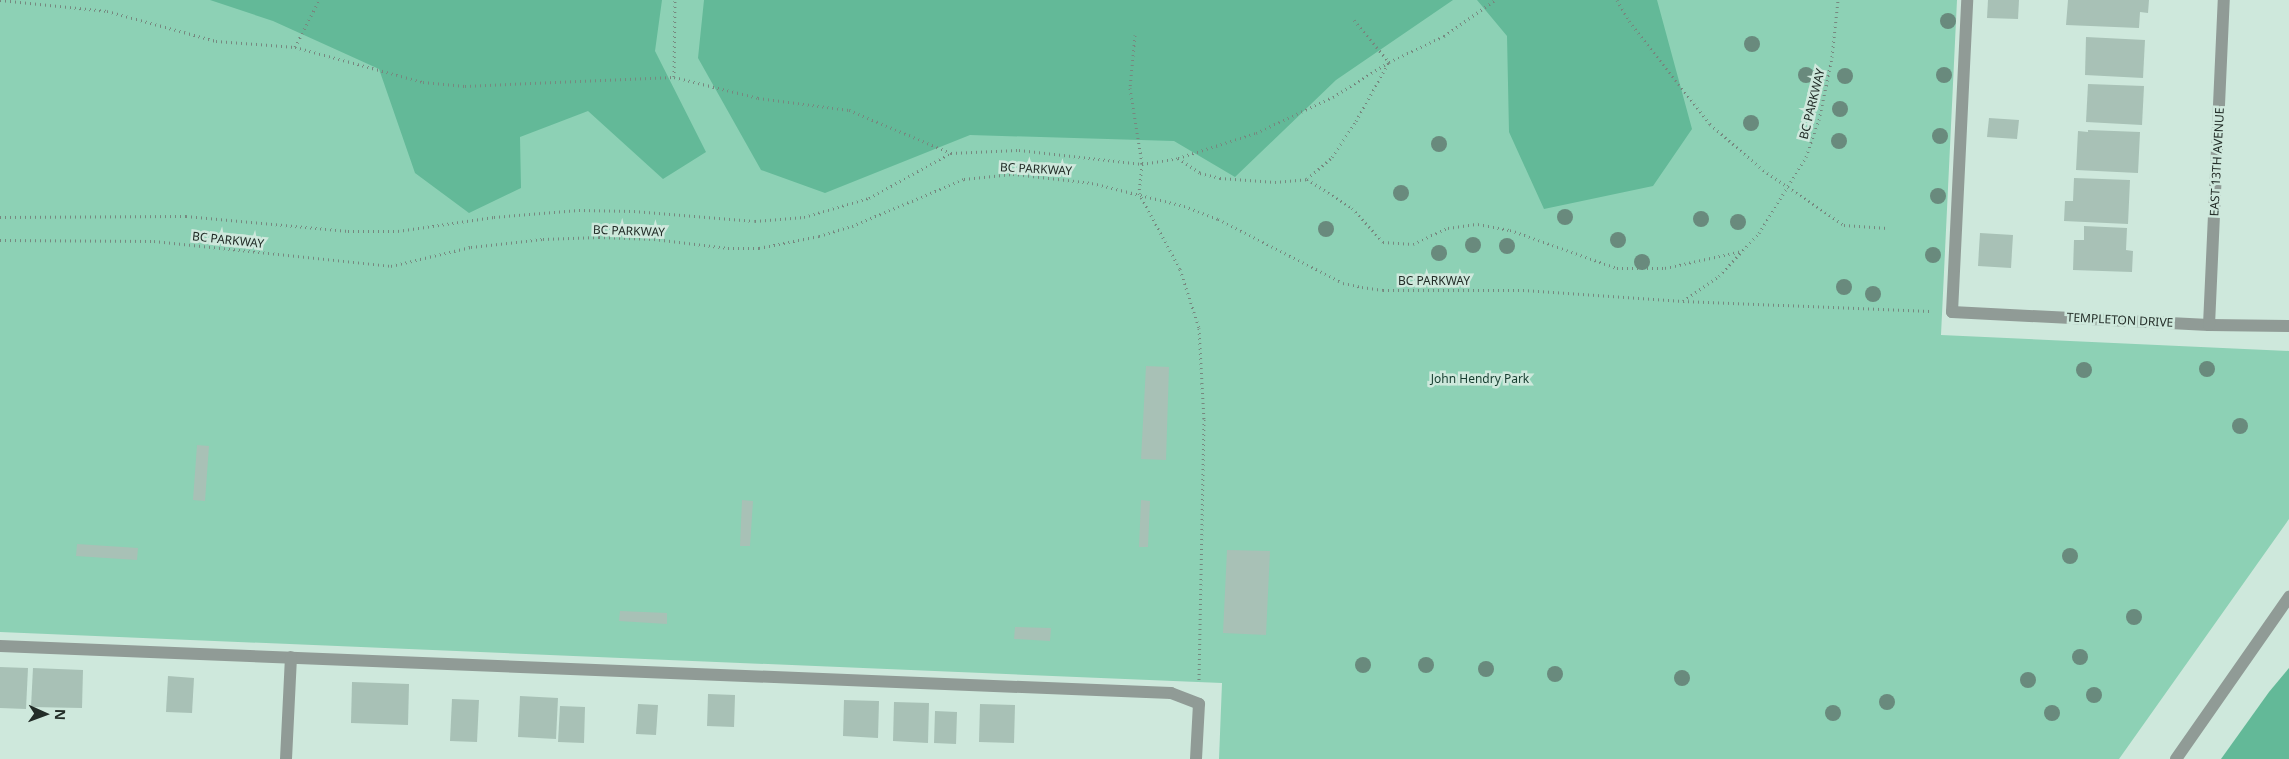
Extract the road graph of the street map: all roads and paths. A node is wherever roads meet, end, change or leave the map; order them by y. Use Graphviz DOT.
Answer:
graph roads {
  1 [pos="0,0"];
  2 [pos="319,0"];
  3 [pos="675,0"];
  4 [pos="1495,0"];
  5 [pos="1617,0"];
  6 [pos="1838,0"];
  7 [pos="1967,0"];
  8 [pos="2224,0"];
  9 [pos="1354,20"];
  10 [pos="1136,35"];
  11 [pos="295,47"];
  12 [pos="1389,62"];
  13 [pos="674,77"];
  14 [pos="951,153"];
  15 [pos="1178,158"];
  16 [pos="1142,164"];
  17 [pos="1307,180"];
  18 [pos="1789,187"];
  19 [pos="1139,193"];
  20 [pos="0,217"];
  21 [pos="1888,228"];
  22 [pos="0,240"];
  23 [pos="1742,251"];
  24 [pos="1683,301"];
  25 [pos="1952,312"];
  26 [pos="2209,325"];
  27 [pos="2289,326"];
  28 [pos="2289,597"];
  29 [pos="0,646"];
  30 [pos="291,657"];
  31 [pos="1199,704"];
  32 [pos="286,759"];
  33 [pos="1196,759"];
  34 [pos="2176,759"];
  1 -- 11 [label="path"];
  2 -- 11 [label="path"];
  3 -- 13 [label="path"];
  4 -- 12 [label="path"];
  5 -- 18 [label="path"];
  6 -- 18 [label="path, BC PARKWAY"];
  7 -- 25 [label="street"];
  8 -- 26 [label="street, EAST 13TH AVENUE"];
  9 -- 12 [label="path"];
  10 -- 16 [label="path"];
  11 -- 13 [label="path"];
  12 -- 15 [label="path"];
  12 -- 17 [label="path"];
  13 -- 14 [label="path"];
  14 -- 16 [label="path"];
  14 -- 20 [label="path"];
  15 -- 16 [label="path"];
  15 -- 17 [label="path"];
  16 -- 19 [label="path"];
  17 -- 23 [label="path"];
  18 -- 21 [label="path"];
  18 -- 23 [label="path, BC PARKWAY"];
  19 -- 22 [label="path, BC PARKWAY"];
  19 -- 24 [label="path, BC PARKWAY"];
  19 -- 31 [label="path"];
  23 -- 24 [label="path, BC PARKWAY"];
  24 -- 25 [label="path"];
  25 -- 26 [label="street, TEMPLETON DRIVE"];
  26 -- 27 [label="street, TEMPLETON DRIVE"];
  28 -- 34 [label="street"];
  29 -- 30 [label="street"];
  30 -- 31 [label="street"];
  30 -- 32 [label="street"];
  31 -- 33 [label="street"];
}
